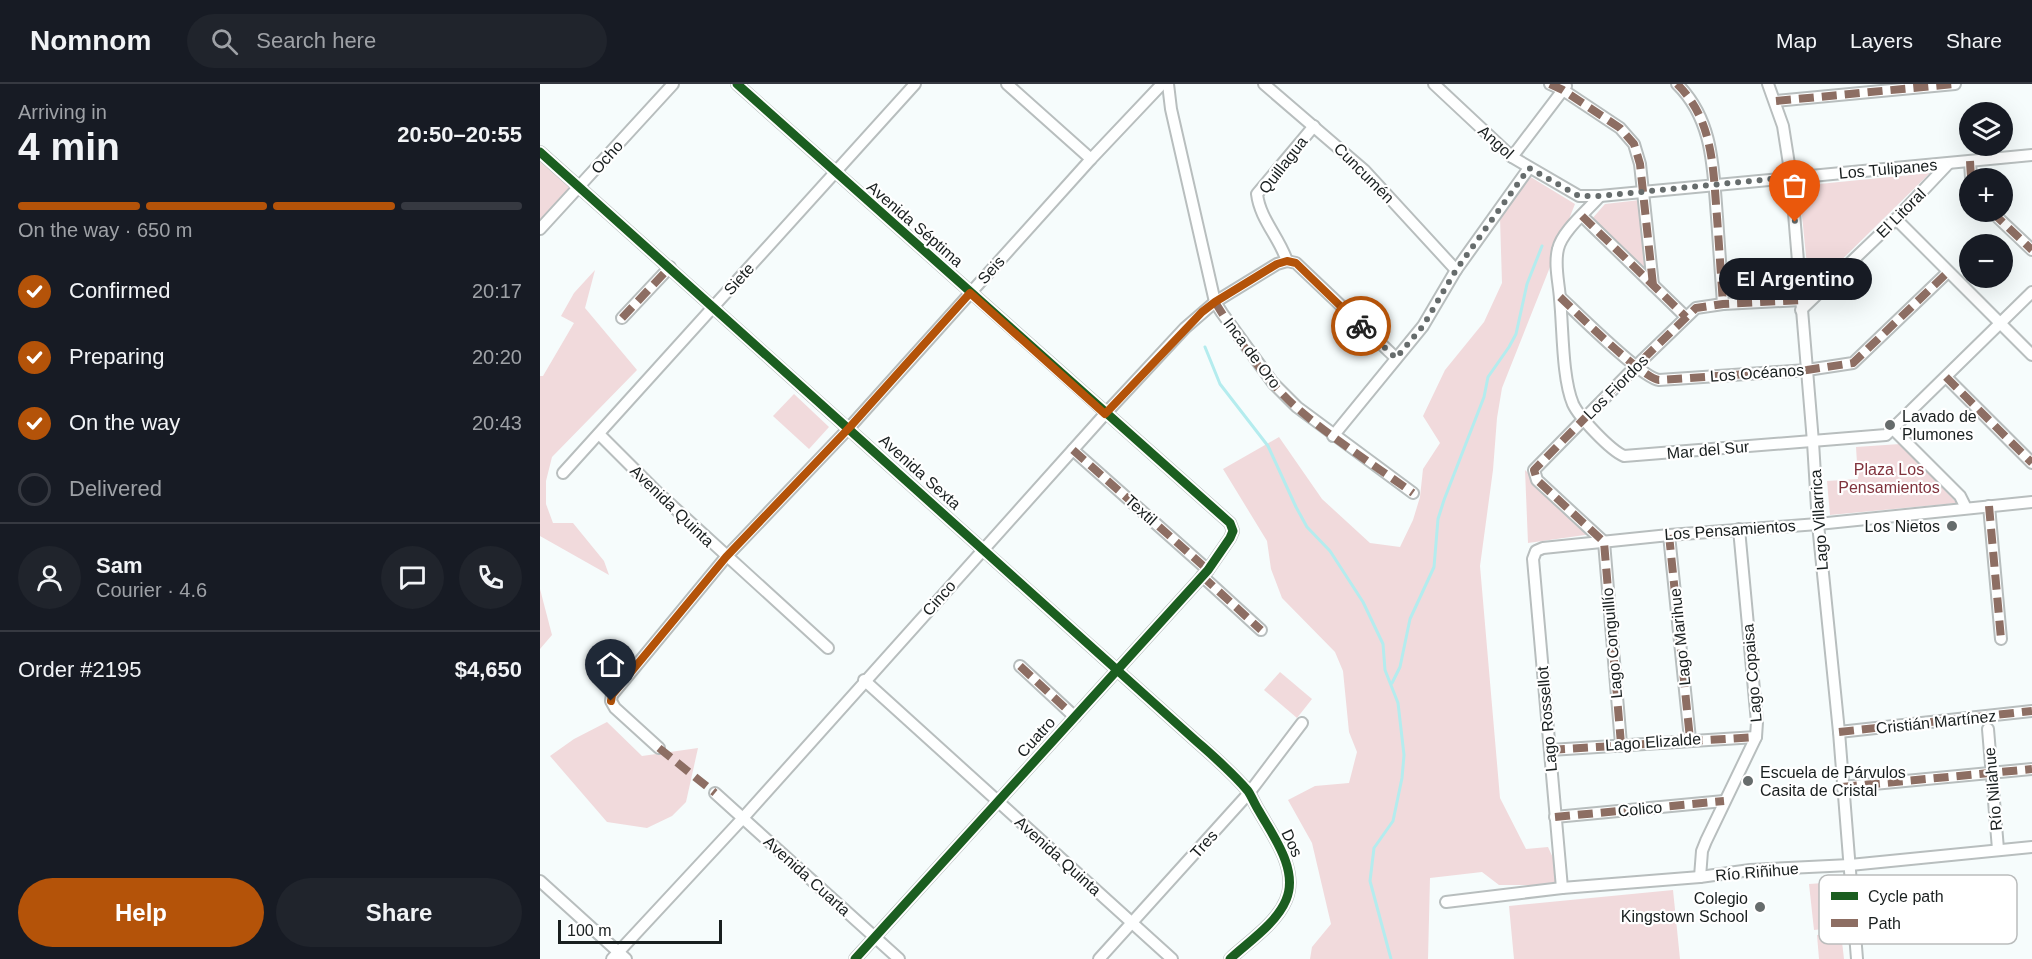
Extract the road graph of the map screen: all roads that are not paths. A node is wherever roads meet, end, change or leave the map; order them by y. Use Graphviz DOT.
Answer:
graph roads {
  1 [pos="673,84"];
  2 [pos="737,84"];
  3 [pos="915,84"];
  4 [pos="1007,84"];
  5 [pos="1162,84"];
  6 [pos="1168,84"];
  7 [pos="1264,84"];
  8 [pos="1434,84"];
  9 [pos="1550,84"];
  10 [pos="1677,84"];
  11 [pos="1768,84"];
  12 [pos="1955,84"];
  13 [pos="1565,87"];
  14 [pos="1897,87"];
  15 [pos="1827,90"];
  16 [pos="1776,101"];
  17 [pos="1314,126"];
  18 [pos="540,152"];
  19 [pos="2032,155"];
  20 [pos="1512,157"];
  21 [pos="1091,159"];
  22 [pos="1970,161"];
  23 [pos="1948,164"];
  24 [pos="1529,168"];
  25 [pos="1970,168"];
  26 [pos="835,173"];
  27 [pos="1791,177"];
  28 [pos="1714,185"];
  29 [pos="579,187"];
  30 [pos="1643,192"];
  31 [pos="1600,196"];
  32 [pos="1582,216"];
  33 [pos="1896,219"];
  34 [pos="2003,222"];
  35 [pos="540,229"];
  36 [pos="2032,250"];
  37 [pos="1287,261"];
  38 [pos="670,267"];
  39 [pos="1456,270"];
  40 [pos="1948,272"];
  41 [pos="1653,285"];
  42 [pos="2032,291"];
  43 [pos="970,293"];
  44 [pos="1560,297"];
  45 [pos="1215,302"];
  46 [pos="1723,304"];
  47 [pos="1801,305"];
  48 [pos="715,306"];
  49 [pos="1686,317"];
  50 [pos="622,318"];
  51 [pos="2000,324"];
  52 [pos="2032,355"];
  53 [pos="1396,358"];
  54 [pos="1636,366"];
  55 [pos="1807,370"];
  56 [pos="1946,377"];
  57 [pos="1105,414"];
  58 [pos="1584,419"];
  59 [pos="849,428"];
  60 [pos="1893,429"];
  61 [pos="599,434"];
  62 [pos="1333,436"];
  63 [pos="1813,442"];
  64 [pos="1073,450"];
  65 [pos="2032,463"];
  66 [pos="562,473"];
  67 [pos="1413,493"];
  68 [pos="2032,502"];
  69 [pos="1989,506"];
  70 [pos="1966,508"];
  71 [pos="1818,524"];
  72 [pos="1739,529"];
  73 [pos="1233,531"];
  74 [pos="1669,535"];
  75 [pos="1604,542"];
  76 [pos="982,549"];
  77 [pos="1536,551"];
  78 [pos="726,557"];
  79 [pos="1205,573"];
  80 [pos="1261,630"];
  81 [pos="2001,639"];
  82 [pos="828,648"];
  83 [pos="1020,666"];
  84 [pos="1118,670"];
  85 [pos="864,680"];
  86 [pos="2032,711"];
  87 [pos="1075,717"];
  88 [pos="1302,723"];
  89 [pos="1988,729"];
  90 [pos="1839,732"];
  91 [pos="1756,736"];
  92 [pos="1690,739"];
  93 [pos="1621,744"];
  94 [pos="659,748"];
  95 [pos="1550,750"];
  96 [pos="2032,768"];
  97 [pos="1991,773"];
  98 [pos="1842,786"];
  99 [pos="715,793"];
  100 [pos="1250,793"];
  101 [pos="1725,801"];
  102 [pos="998,802"];
  103 [pos="1555,817"];
  104 [pos="743,818"];
  105 [pos="2032,847"];
  106 [pos="1998,849"];
  107 [pos="1850,865"];
  108 [pos="1851,875"];
  109 [pos="1700,878"];
  110 [pos="540,881"];
  111 [pos="1562,888"];
  112 [pos="1446,902"];
  113 [pos="1132,923"];
  114 [pos="875,938"];
  115 [pos="1856,944"];
  116 [pos="619,957"];
  117 [pos="855,959"];
  118 [pos="899,959"];
  119 [pos="1099,959"];
  120 [pos="1172,959"];
  121 [pos="1230,959"];
  122 [pos="1857,959"];
  1 -- 29 [label="street, Ocho"];
  2 -- 26 [label="street, Avenida Séptima"];
  3 -- 26 [label="street, Siete"];
  4 -- 21 [label="street"];
  5 -- 21 [label="street, Seis"];
  6 -- 45 [label="street, Inca de Oro"];
  7 -- 17 [label="street, Cuncumén"];
  8 -- 20 [label="street, Angol"];
  9 -- 13 [label="street"];
  10 -- 28 [label="street"];
  11 -- 16 [label="street, Lago Villarrica"];
  12 -- 14 [label="street"];
  13 -- 20 [label="street"];
  13 -- 30 [label="street"];
  14 -- 15 [label="street"];
  15 -- 16 [label="street"];
  16 -- 27 [label="street, Lago Villarrica"];
  17 -- 37 [label="street, Quillagua"];
  17 -- 39 [label="street, Cuncumén"];
  18 -- 29 [label="street, Avenida Sexta"];
  19 -- 22 [label="street, Los Tulipanes"];
  20 -- 24 [label="street, Angol"];
  21 -- 43 [label="street, Seis"];
  22 -- 23 [label="street, Los Tulipanes"];
  22 -- 25 [label="street"];
  23 -- 27 [label="street, Los Tulipanes"];
  23 -- 33 [label="street, El Litoral"];
  24 -- 31 [label="street, Angol"];
  24 -- 39 [label="street"];
  26 -- 43 [label="street, Avenida Séptima"];
  26 -- 48 [label="street, Siete"];
  27 -- 28 [label="street, Los Tulipanes"];
  27 -- 47 [label="street, Lago Villarrica"];
  28 -- 30 [label="street, Los Tulipanes"];
  28 -- 46 [label="street"];
  29 -- 35 [label="street, Ocho"];
  29 -- 38 [label="street, Avenida Sexta"];
  30 -- 31 [label="street, Los Tulipanes"];
  30 -- 41 [label="street"];
  31 -- 32 [label="street, Mar del Sur"];
  32 -- 41 [label="street"];
  32 -- 44 [label="street, Mar del Sur"];
  33 -- 40 [label="street"];
  33 -- 47 [label="street, El Litoral"];
  34 -- 36 [label="street"];
  37 -- 45 [label="street, Cinco"];
  37 -- 53 [label="street"];
  38 -- 48 [label="street, Avenida Sexta"];
  38 -- 50 [label="street"];
  39 -- 53 [label="street"];
  40 -- 51 [label="street"];
  40 -- 55 [label="street, Los Océanos"];
  41 -- 49 [label="street"];
  42 -- 51 [label="street, Mar del Sur"];
  43 -- 57 [label="street, Avenida Séptima"];
  43 -- 59 [label="street, Seis"];
  44 -- 54 [label="street, Los Océanos"];
  44 -- 58 [label="street, Mar del Sur"];
  45 -- 57 [label="street, Cinco"];
  45 -- 62 [label="street, Inca de Oro"];
  46 -- 47 [label="street, Los Fiordos"];
  46 -- 49 [label="street, Los Fiordos"];
  47 -- 55 [label="street, Lago Villarrica"];
  48 -- 59 [label="street, Avenida Sexta"];
  48 -- 61 [label="street, Siete"];
  49 -- 54 [label="street, Los Fiordos"];
  51 -- 52 [label="street"];
  51 -- 56 [label="street, Mar del Sur"];
  53 -- 62 [label="street"];
  54 -- 55 [label="street, Los Océanos"];
  54 -- 58 [label="street, Los Fiordos"];
  55 -- 63 [label="street, Lago Villarrica"];
  56 -- 60 [label="street, Mar del Sur"];
  56 -- 65 [label="street"];
  57 -- 64 [label="street, Cinco"];
  57 -- 73 [label="street, Avenida Séptima"];
  58 -- 63 [label="street, Mar del Sur"];
  58 -- 75 [label="street, Los Fiordos"];
  59 -- 76 [label="street, Avenida Sexta"];
  59 -- 78 [label="street, Seis"];
  60 -- 63 [label="street, Mar del Sur"];
  60 -- 70 [label="street"];
  61 -- 66 [label="street, Siete"];
  61 -- 78 [label="street, Avenida Quinta"];
  62 -- 67 [label="street, Inca de Oro"];
  63 -- 71 [label="street, Lago Villarrica"];
  64 -- 76 [label="street, Cinco"];
  64 -- 79 [label="street, Textil"];
  68 -- 69 [label="street, Los Pensamientos"];
  69 -- 70 [label="street, Los Pensamientos"];
  69 -- 81 [label="street"];
  70 -- 71 [label="street, Los Pensamientos"];
  71 -- 72 [label="street, Los Pensamientos"];
  71 -- 90 [label="street, Lago Villarrica"];
  72 -- 74 [label="street, Los Pensamientos"];
  72 -- 91 [label="street, Lago Copaisa"];
  73 -- 79 [label="street, Cuatro"];
  74 -- 75 [label="street, Los Pensamientos"];
  74 -- 92 [label="street, Lago Marihue"];
  75 -- 77 [label="street, Los Pensamientos"];
  75 -- 93 [label="street, Lago Conguillío"];
  76 -- 84 [label="street, Avenida Sexta"];
  76 -- 85 [label="street, Cinco"];
  77 -- 95 [label="street, Lago Rossellot"];
  78 -- 82 [label="street, Avenida Quinta"];
  78 -- 94 [label="street, Seis"];
  79 -- 80 [label="street, Textil"];
  79 -- 84 [label="street, Cuatro"];
  83 -- 87 [label="street"];
  84 -- 87 [label="street, Cuatro"];
  84 -- 100 [label="street, Avenida Sexta"];
  85 -- 102 [label="street, Avenida Quinta"];
  85 -- 104 [label="street, Cinco"];
  86 -- 90 [label="street, Cristián Martínez"];
  87 -- 102 [label="street, Cuatro"];
  88 -- 100 [label="street, Tres"];
  89 -- 97 [label="street, Río Nilahue"];
  90 -- 98 [label="street, Lago Villarrica"];
  91 -- 92 [label="street, Lago Elizalde"];
  91 -- 101 [label="street, Lago Copaisa"];
  92 -- 93 [label="street, Lago Elizalde"];
  93 -- 95 [label="street, Lago Elizalde"];
  95 -- 103 [label="street, Lago Rossellot"];
  96 -- 97 [label="street"];
  97 -- 98 [label="street"];
  97 -- 106 [label="street, Río Nilahue"];
  98 -- 107 [label="street, Lago Villarrica"];
  99 -- 104 [label="street, Avenida Cuarta"];
  100 -- 113 [label="street, Tres"];
  100 -- 121 [label="street, Dos"];
  101 -- 103 [label="street, Colico"];
  101 -- 109 [label="street, Lago Copaisa"];
  102 -- 113 [label="street, Avenida Quinta"];
  102 -- 114 [label="street, Cuatro"];
  103 -- 111 [label="street, Lago Rossellot"];
  104 -- 114 [label="street, Avenida Cuarta"];
  104 -- 116 [label="street, Cinco"];
  105 -- 106 [label="street, Río Riñihue"];
  106 -- 107 [label="street, Río Riñihue"];
  107 -- 108 [label="street, Lago Villarrica"];
  107 -- 109 [label="street, Río Riñihue"];
  109 -- 111 [label="street, Río Riñihue"];
  110 -- 116 [label="street"];
  111 -- 112 [label="street, Río Riñihue"];
  113 -- 119 [label="street, Tres"];
  113 -- 120 [label="street, Avenida Quinta"];
  114 -- 117 [label="street, Cuatro"];
  114 -- 118 [label="street, Avenida Cuarta"];
  115 -- 122 [label="street, Lago Villarrica"];
}
